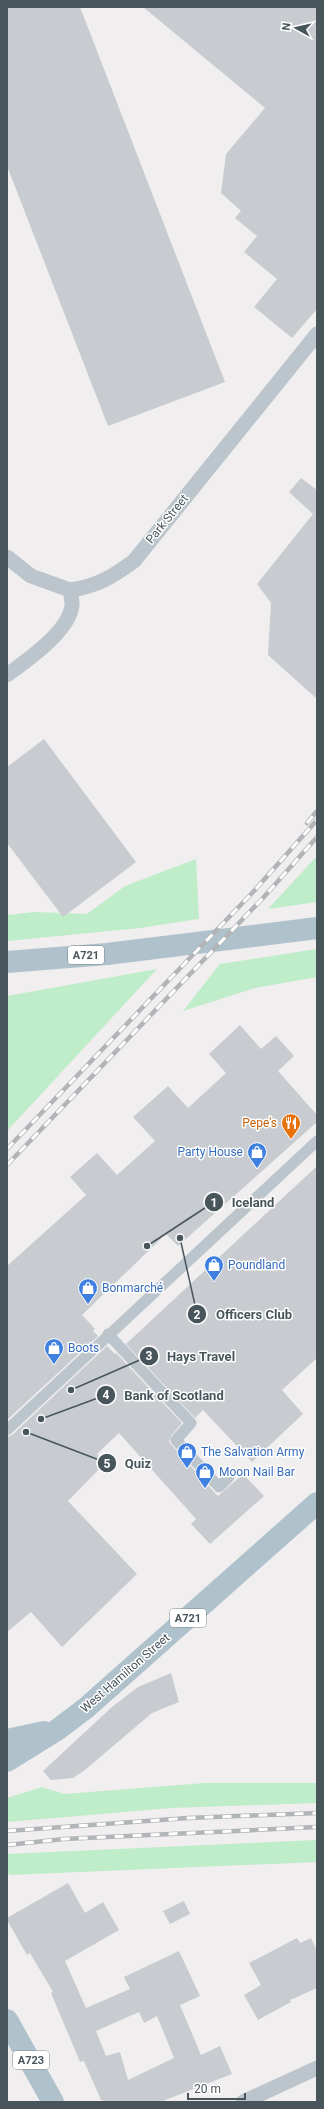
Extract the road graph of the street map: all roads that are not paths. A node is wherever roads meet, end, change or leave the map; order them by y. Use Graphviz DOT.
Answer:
graph roads {
  1 [pos="317,334"];
  2 [pos="7,557"];
  3 [pos="70,590"];
  4 [pos="7,675"];
  5 [pos="317,928"];
  6 [pos="7,962"];
  7 [pos="317,1141"];
  8 [pos="108,1334"];
  9 [pos="7,1430"];
  10 [pos="229,1477"];
  11 [pos="317,1503"];
  12 [pos="57,1730"];
  13 [pos="7,1740"];
  14 [pos="7,1761"];
  15 [pos="7,2020"];
  16 [pos="317,2068"];
  17 [pos="53,2102"];
  18 [pos="243,2102"];
  1 -- 3 [label="street, Park Street"];
  2 -- 3 [label="street"];
  3 -- 4 [label="street"];
  5 -- 6 [label="main road, A721"];
  7 -- 8 [label="street"];
  8 -- 9 [label="street"];
  8 -- 10 [label="street"];
  11 -- 12 [label="main road, West Hamilton Street / A721"];
  12 -- 13 [label="main road, West Hamilton Street / A721"];
  12 -- 14 [label="main road, West Hamilton Street / A721"];
  15 -- 17 [label="main road, A723"];
  16 -- 18 [label="street"];
}
